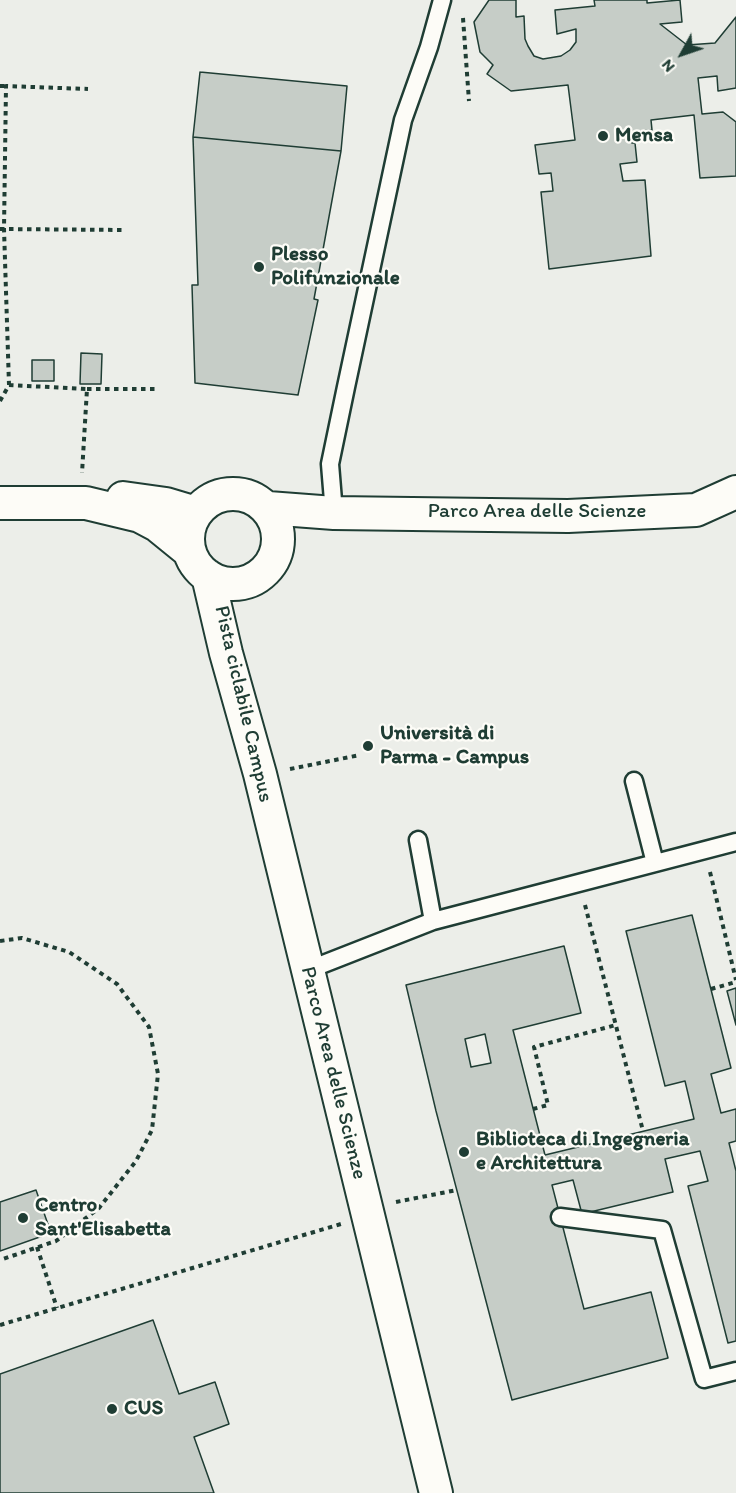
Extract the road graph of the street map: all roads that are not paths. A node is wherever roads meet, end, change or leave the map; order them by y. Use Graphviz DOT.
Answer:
graph roads {
  1 [pos="442,0"];
  2 [pos="736,492"];
  3 [pos="0,503"];
  4 [pos="83,503"];
  5 [pos="268,508"];
  6 [pos="196,513"];
  7 [pos="334,513"];
  8 [pos="277,549"];
  9 [pos="189,551"];
  10 [pos="208,576"];
  11 [pos="250,581"];
  12 [pos="226,653"];
  13 [pos="634,781"];
  14 [pos="418,840"];
  15 [pos="736,842"];
  16 [pos="655,863"];
  17 [pos="433,921"];
  18 [pos="308,970"];
  19 [pos="560,1217"];
  20 [pos="736,1371"];
  21 [pos="436,1493"];
  1 -- 7 [label="lane"];
  2 -- 7 [label="street, Parco Area delle Scienze"];
  3 -- 4 [label="street"];
  4 -- 6 [label="street"];
  4 -- 9 [label="street"];
  5 -- 6 [label="street"];
  5 -- 7 [label="street, Parco Area delle Scienze"];
  5 -- 8 [label="street"];
  6 -- 9 [label="street"];
  7 -- 8 [label="street"];
  8 -- 11 [label="street"];
  9 -- 10 [label="street"];
  10 -- 11 [label="street"];
  10 -- 12 [label="street, Parco Area delle Scienze"];
  11 -- 12 [label="street"];
  12 -- 18 [label="street, Parco Area delle Scienze"];
  13 -- 16 [label="lane"];
  14 -- 17 [label="lane"];
  15 -- 16 [label="lane"];
  16 -- 17 [label="lane"];
  17 -- 18 [label="lane"];
  18 -- 21 [label="street, Parco Area delle Scienze"];
  19 -- 20 [label="lane"];
}
